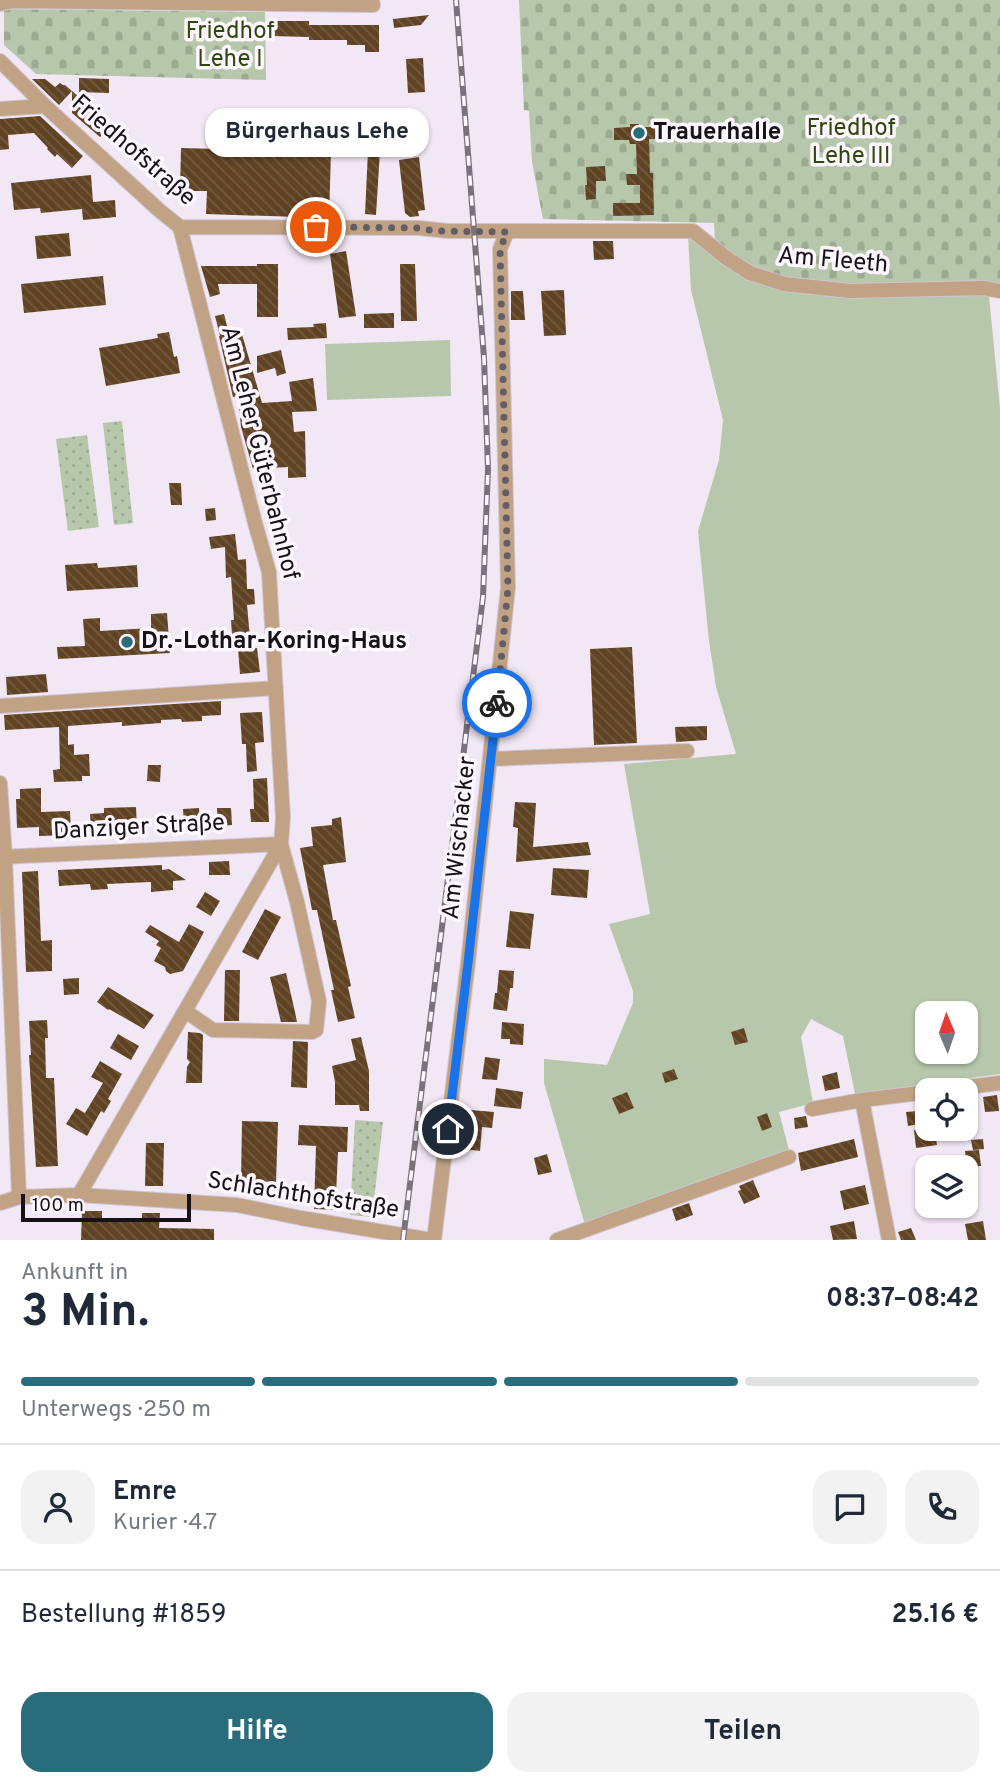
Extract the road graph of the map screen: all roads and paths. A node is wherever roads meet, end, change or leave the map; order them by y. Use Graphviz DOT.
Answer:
graph roads {
  1 [pos="44,1"];
  2 [pos="372,2"];
  3 [pos="0,4"];
  4 [pos="0,61"];
  5 [pos="45,106"];
  6 [pos="0,108"];
  7 [pos="180,226"];
  8 [pos="507,232"];
  9 [pos="1000,291"];
  10 [pos="276,688"];
  11 [pos="0,706"];
  12 [pos="687,751"];
  13 [pos="491,759"];
  14 [pos="0,783"];
  15 [pos="281,844"];
  16 [pos="3,857"];
  17 [pos="185,1011"];
  18 [pos="1000,1083"];
  19 [pos="978,1086"];
  20 [pos="915,1094"];
  21 [pos="862,1100"];
  22 [pos="812,1109"];
  23 [pos="789,1157"];
  24 [pos="79,1195"];
  25 [pos="19,1197"];
  26 [pos="0,1203"];
  27 [pos="433,1240"];
  28 [pos="557,1240"];
  29 [pos="890,1240"];
  1 -- 2 [label="street"];
  1 -- 3 [label="street"];
  4 -- 5 [label="street, Friedhofstraße"];
  5 -- 6 [label="street"];
  5 -- 7 [label="street, Friedhofstraße"];
  7 -- 8 [label="street, Friedhofstraße"];
  7 -- 10 [label="street, Am Leher Güterbahnhof"];
  8 -- 9 [label="street, Am Fleeth"];
  8 -- 13 [label="street, Am Wischacker"];
  10 -- 11 [label="street"];
  10 -- 15 [label="street, Am Leher Güterbahnhof"];
  12 -- 13 [label="street"];
  13 -- 27 [label="street, Am Wischacker"];
  14 -- 16 [label="street"];
  15 -- 16 [label="street, Danziger Straße"];
  15 -- 17 [label="street"];
  15 -- 17 [label="street, Am Leher Güterbahnhof"];
  16 -- 25 [label="street"];
  17 -- 24 [label="street"];
  18 -- 19 [label="street"];
  20 -- 21 [label="street"];
  21 -- 22 [label="street"];
  21 -- 29 [label="street"];
  23 -- 28 [label="street"];
  24 -- 25 [label="street, Schlachthofstraße"];
  24 -- 27 [label="street, Schlachthofstraße"];
  25 -- 26 [label="street, Schlachthofstraße"];
}
